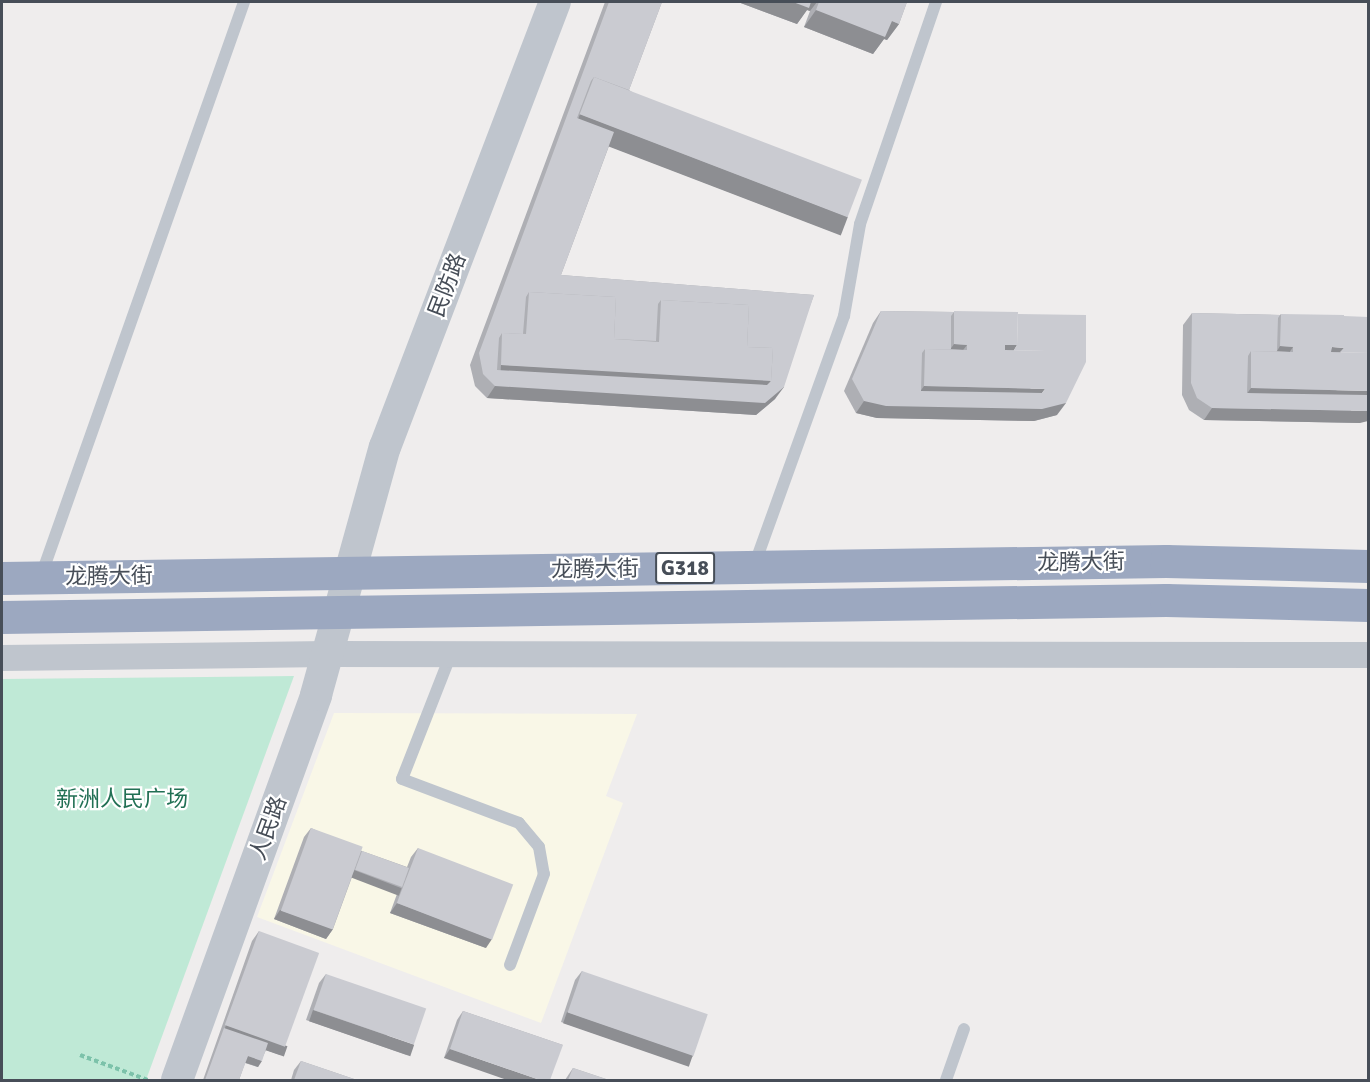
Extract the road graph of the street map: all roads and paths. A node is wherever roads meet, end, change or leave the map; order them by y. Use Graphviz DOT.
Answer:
graph roads {
  1 [pos="244,2"];
  2 [pos="555,2"];
  3 [pos="936,2"];
  4 [pos="1368,566"];
  5 [pos="754,567"];
  6 [pos="350,573"];
  7 [pos="40,577"];
  8 [pos="2,578"];
  9 [pos="1368,604"];
  10 [pos="339,612"];
  11 [pos="2,617"];
  12 [pos="327,654"];
  13 [pos="451,654"];
  14 [pos="1368,656"];
  15 [pos="2,658"];
  16 [pos="510,965"];
  17 [pos="964,1029"];
  18 [pos="80,1055"];
  19 [pos="148,1080"];
  20 [pos="177,1080"];
  21 [pos="946,1080"];
  1 -- 7 [label="lane"];
  2 -- 6 [label="street, 民防路"];
  3 -- 5 [label="lane"];
  4 -- 5 [label="highway, 龙腾大街 / G318"];
  5 -- 6 [label="highway, 龙腾大街 / G318"];
  6 -- 7 [label="highway, 龙腾大街 / G318"];
  6 -- 10 [label="street, 人民路"];
  7 -- 8 [label="highway, 龙腾大街 / G318"];
  9 -- 10 [label="highway, 龙腾大街 / G318"];
  10 -- 11 [label="highway, 龙腾大街 / G318"];
  10 -- 12 [label="street, 人民路"];
  12 -- 13 [label="street"];
  12 -- 15 [label="street"];
  12 -- 20 [label="street, 人民路"];
  13 -- 14 [label="street"];
  13 -- 16 [label="lane"];
  17 -- 21 [label="lane"];
  18 -- 19 [label="path"];
}
